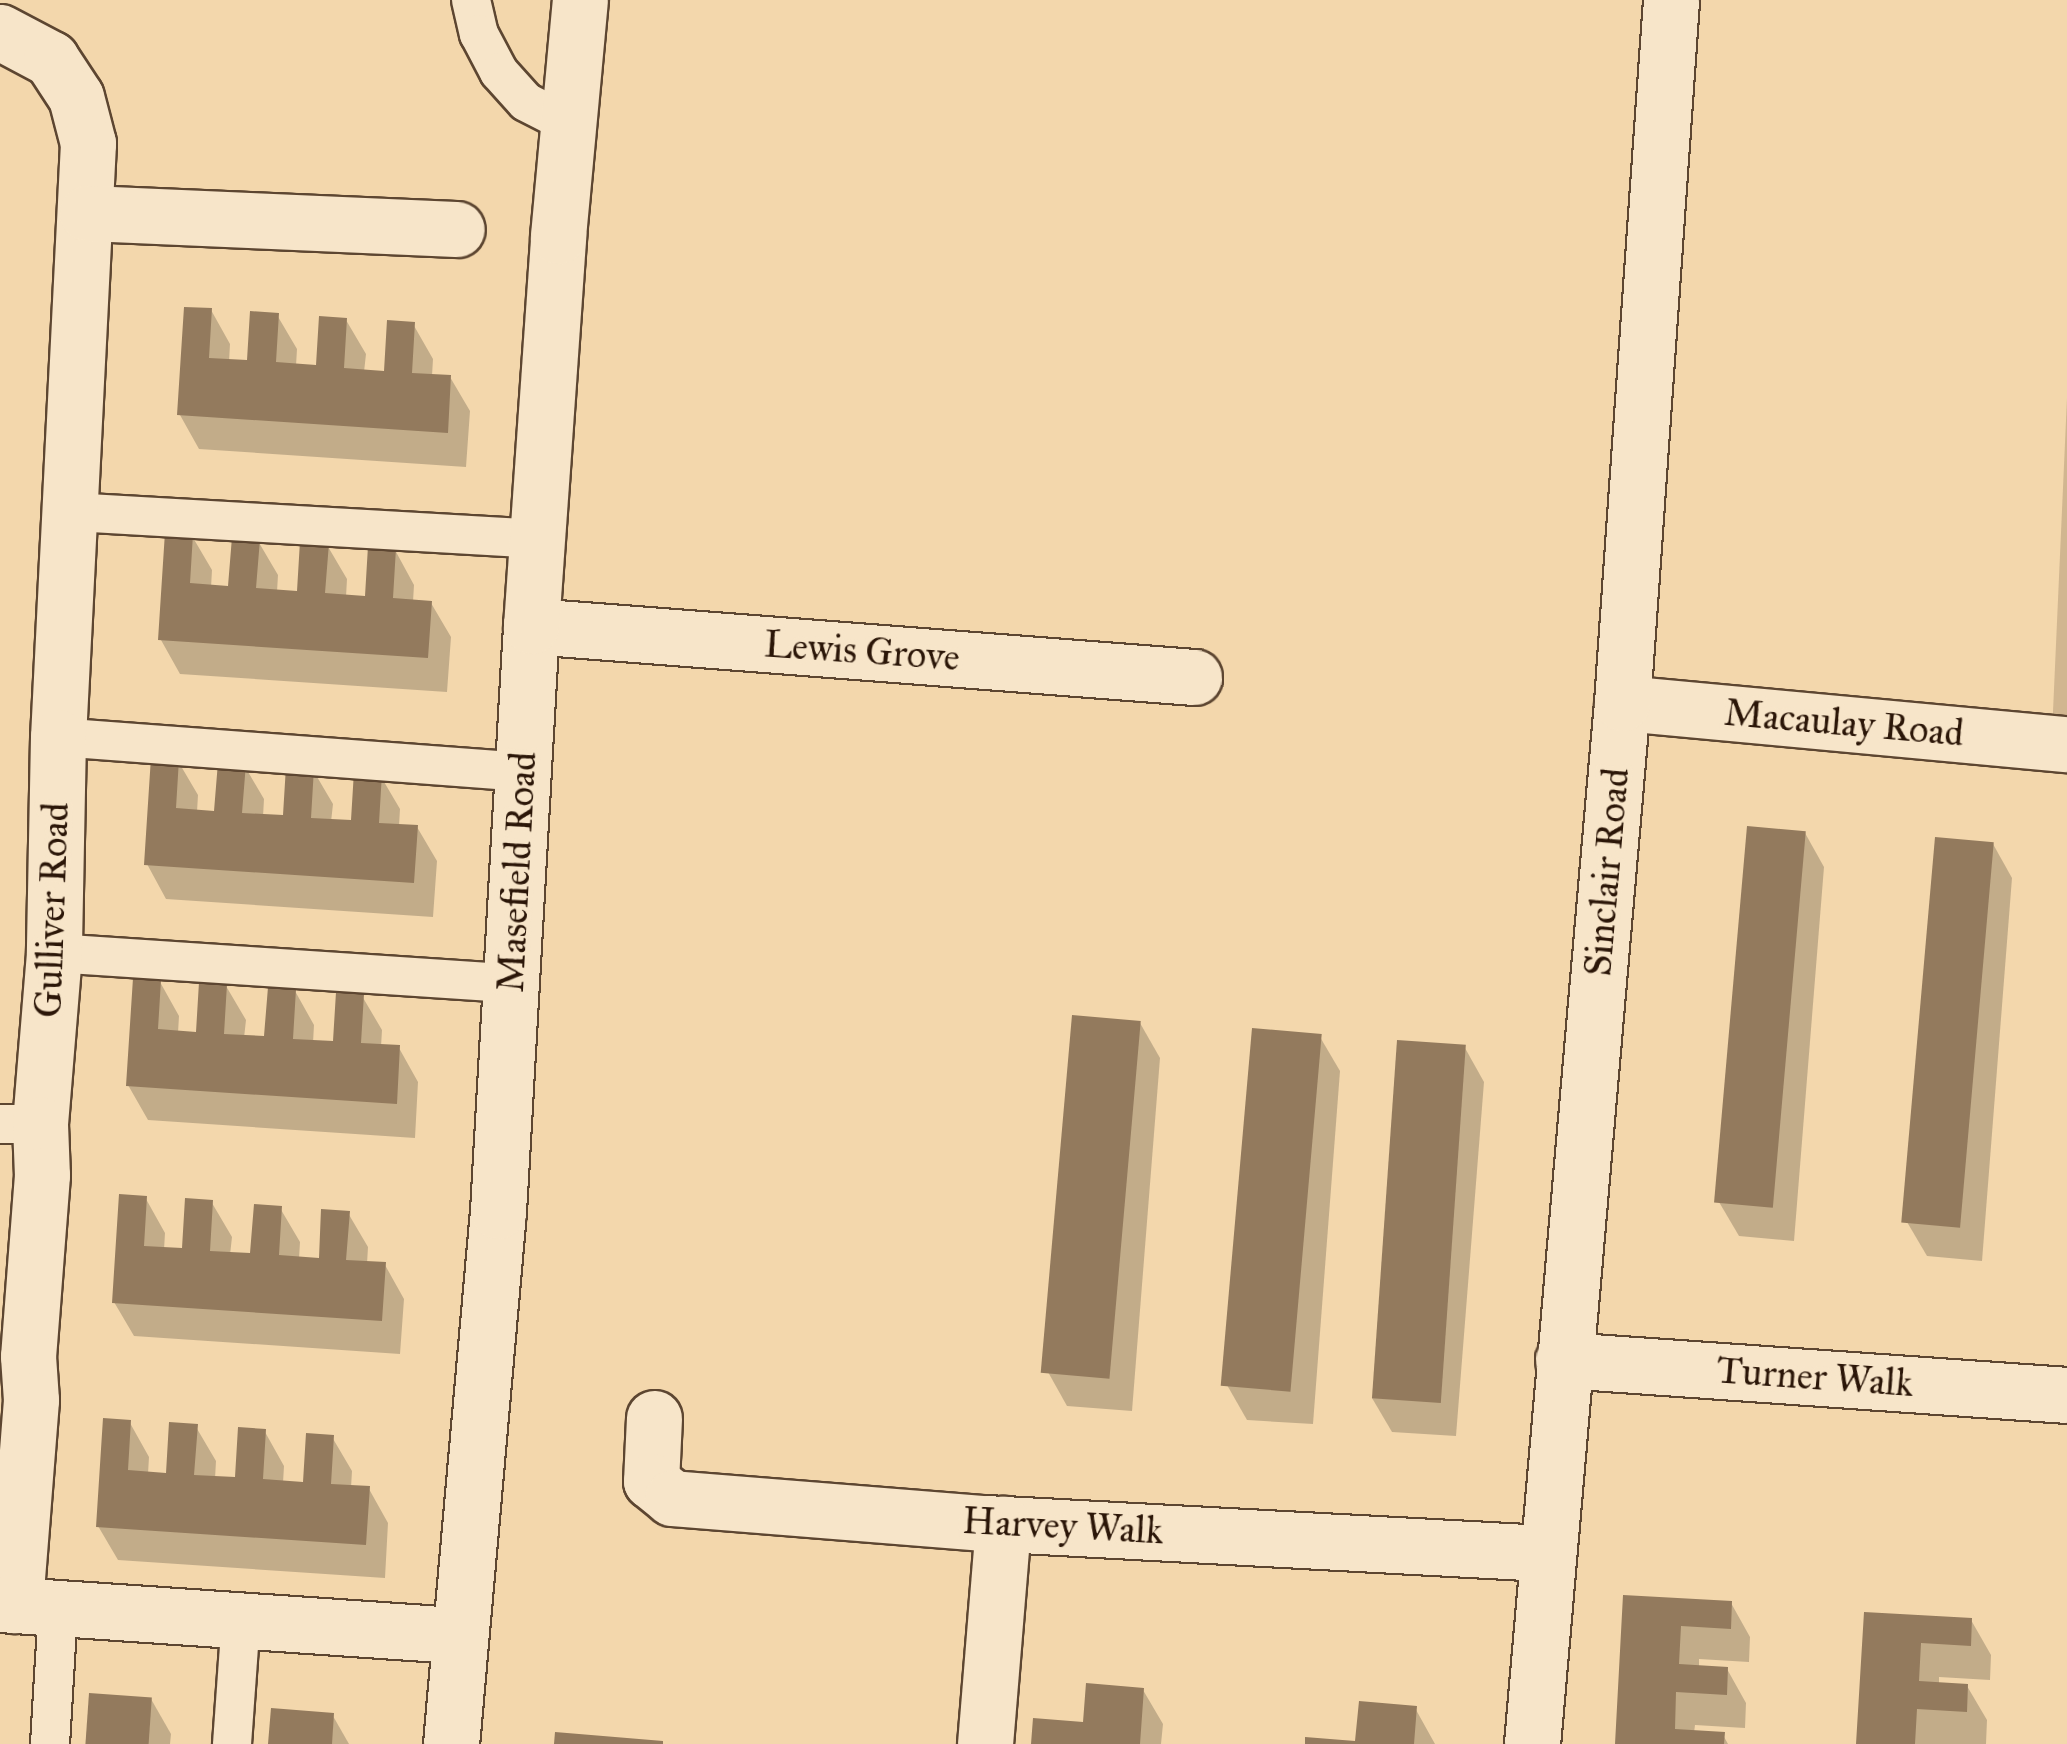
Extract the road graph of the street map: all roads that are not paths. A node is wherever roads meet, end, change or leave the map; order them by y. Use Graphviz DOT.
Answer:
graph roads {
  1 [pos="471,0"];
  2 [pos="580,0"];
  3 [pos="1672,0"];
  4 [pos="0,32"];
  5 [pos="569,124"];
  6 [pos="86,214"];
  7 [pos="456,229"];
  8 [pos="72,512"];
  9 [pos="538,539"];
  10 [pos="530,626"];
  11 [pos="1194,676"];
  12 [pos="1622,703"];
  13 [pos="58,738"];
  14 [pos="2067,744"];
  15 [pos="522,772"];
  16 [pos="54,953"];
  17 [pos="510,982"];
  18 [pos="20,1124"];
  19 [pos="14,1355"];
  20 [pos="1563,1360"];
  21 [pos="2067,1395"];
  22 [pos="654,1418"];
  23 [pos="1003,1524"];
  24 [pos="1545,1553"];
  25 [pos="24,1606"];
  26 [pos="241,1619"];
  27 [pos="460,1635"];
  28 [pos="50,1744"];
  29 [pos="232,1744"];
  30 [pos="451,1744"];
  31 [pos="985,1744"];
  32 [pos="1532,1744"];
  1 -- 5 [label="lane"];
  2 -- 5 [label="street, Masefield Road"];
  3 -- 12 [label="street, Sinclair Road"];
  4 -- 6 [label="street, Gulliver Road"];
  5 -- 9 [label="street, Masefield Road"];
  6 -- 7 [label="street"];
  6 -- 8 [label="street, Gulliver Road"];
  8 -- 9 [label="lane"];
  8 -- 13 [label="street, Gulliver Road"];
  9 -- 10 [label="street, Masefield Road"];
  10 -- 11 [label="street, Lewis Grove"];
  10 -- 15 [label="street, Masefield Road"];
  12 -- 14 [label="street, Macaulay Road"];
  12 -- 20 [label="street, Sinclair Road"];
  13 -- 15 [label="lane"];
  13 -- 16 [label="street, Gulliver Road"];
  15 -- 17 [label="street, Masefield Road"];
  16 -- 17 [label="lane"];
  16 -- 18 [label="street, Gulliver Road"];
  17 -- 27 [label="street, Masefield Road"];
  18 -- 19 [label="street, Gulliver Road"];
  19 -- 25 [label="street, Gulliver Road"];
  20 -- 21 [label="street, Turner Walk"];
  20 -- 24 [label="street, Sinclair Road"];
  22 -- 23 [label="street, Harvey Walk"];
  23 -- 24 [label="street, Harvey Walk"];
  23 -- 31 [label="street"];
  24 -- 32 [label="street, Sinclair Road"];
  25 -- 26 [label="street"];
  25 -- 28 [label="lane"];
  26 -- 27 [label="street"];
  26 -- 29 [label="lane"];
  27 -- 30 [label="street, Masefield Road"];
}
